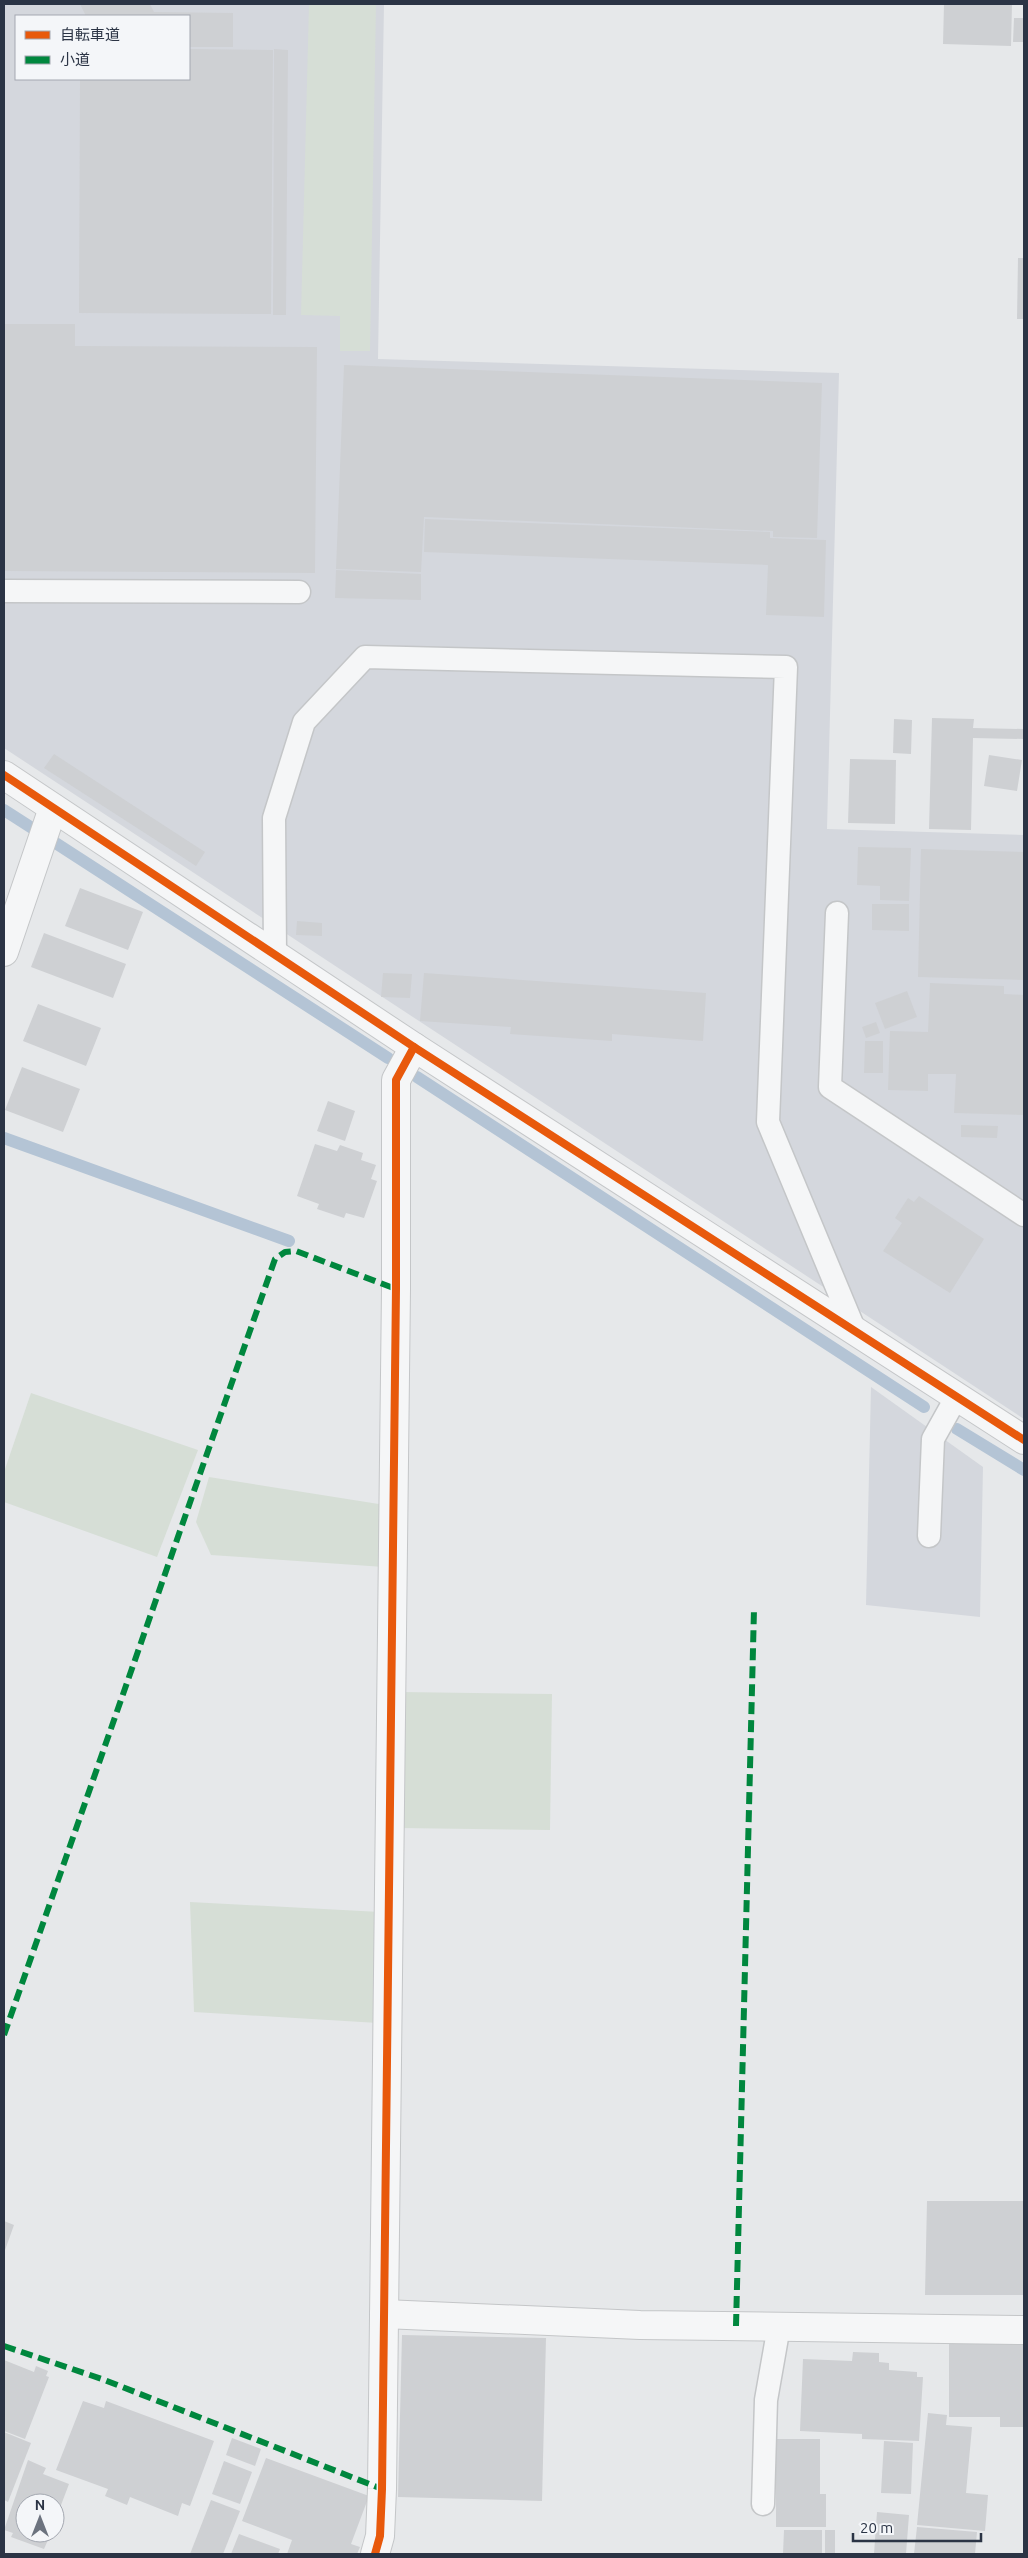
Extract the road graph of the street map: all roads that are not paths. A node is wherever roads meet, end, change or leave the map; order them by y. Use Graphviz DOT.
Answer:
graph roads {
  1 [pos="4,591"];
  2 [pos="299,592"];
  3 [pos="4,775"];
  4 [pos="53,808"];
  5 [pos="837,913"];
  6 [pos="4,952"];
  7 [pos="275,954"];
  8 [pos="414,1047"];
  9 [pos="1024,1215"];
  10 [pos="855,1331"];
  11 [pos="957,1396"];
  12 [pos="1024,1440"];
  13 [pos="929,1536"];
  14 [pos="384,2314"];
  15 [pos="779,2326"];
  16 [pos="1024,2330"];
  17 [pos="763,2504"];
  18 [pos="375,2554"];
  1 -- 2 [label="lane"];
  3 -- 4 [label="street"];
  4 -- 6 [label="street"];
  4 -- 7 [label="street"];
  5 -- 9 [label="lane"];
  7 -- 8 [label="street"];
  7 -- 10 [label="lane"];
  8 -- 10 [label="street"];
  8 -- 14 [label="street"];
  10 -- 11 [label="street"];
  11 -- 12 [label="street"];
  11 -- 13 [label="lane"];
  14 -- 15 [label="street"];
  14 -- 18 [label="street"];
  15 -- 16 [label="street"];
  15 -- 17 [label="lane"];
}
